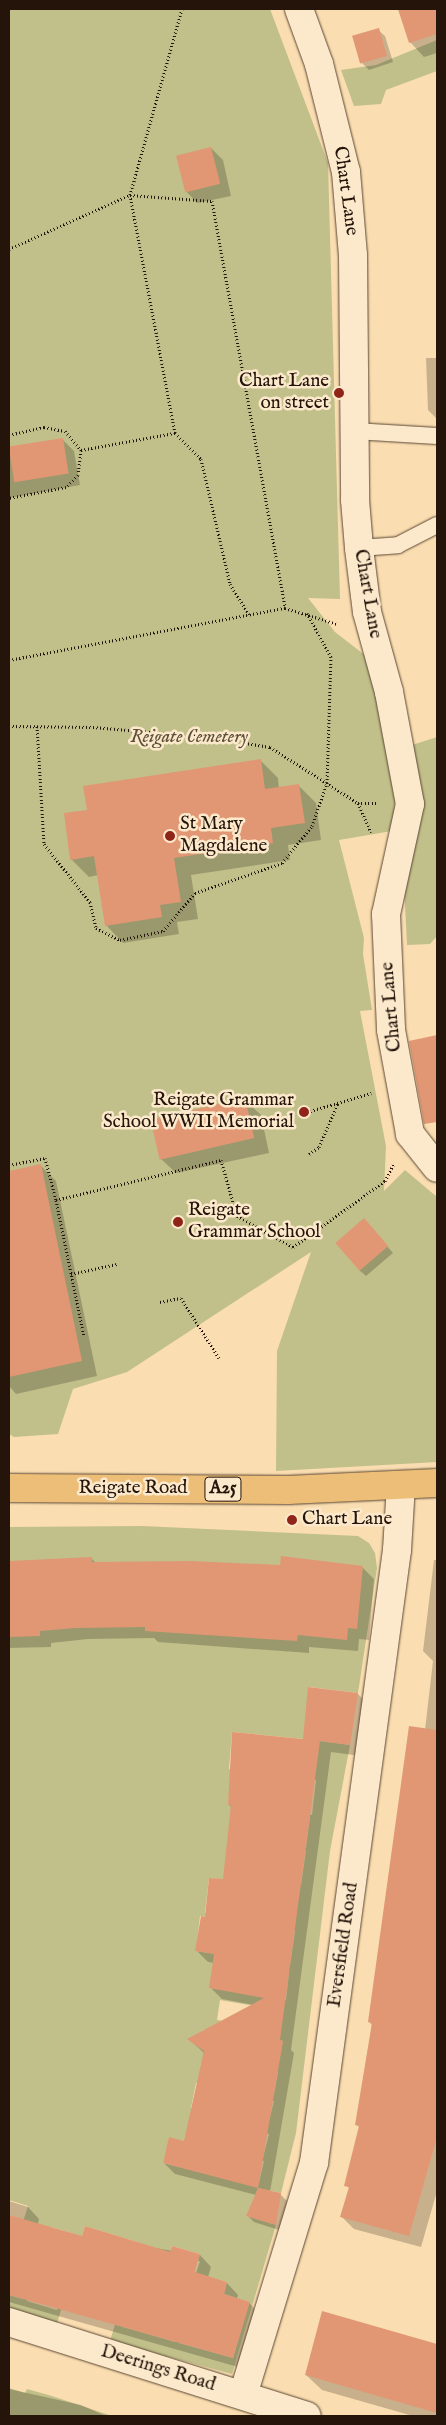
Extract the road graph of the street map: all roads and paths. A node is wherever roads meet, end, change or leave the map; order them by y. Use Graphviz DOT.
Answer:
graph roads {
  1 [pos="182,9"];
  2 [pos="299,9"];
  3 [pos="130,195"];
  4 [pos="9,249"];
  5 [pos="354,431"];
  6 [pos="175,433"];
  7 [pos="9,435"];
  8 [pos="437,436"];
  9 [pos="81,450"];
  10 [pos="9,498"];
  11 [pos="437,525"];
  12 [pos="358,548"];
  13 [pos="285,608"];
  14 [pos="307,613"];
  15 [pos="249,614"];
  16 [pos="341,623"];
  17 [pos="9,660"];
  18 [pos="9,726"];
  19 [pos="37,726"];
  20 [pos="327,783"];
  21 [pos="372,836"];
  22 [pos="376,1091"];
  23 [pos="338,1103"];
  24 [pos="307,1112"];
  25 [pos="410,1134"];
  26 [pos="309,1154"];
  27 [pos="9,1165"];
  28 [pos="437,1168"];
  29 [pos="56,1200"];
  30 [pos="117,1264"];
  31 [pos="72,1274"];
  32 [pos="160,1302"];
  33 [pos="84,1336"];
  34 [pos="219,1358"];
  35 [pos="437,1483"];
  36 [pos="401,1485"];
  37 [pos="9,1488"];
  38 [pos="9,2322"];
  39 [pos="243,2395"];
  40 [pos="307,2416"];
  1 -- 3 [label="path"];
  2 -- 5 [label="street, Chart Lane"];
  3 -- 4 [label="path"];
  3 -- 6 [label="path"];
  3 -- 13 [label="path"];
  5 -- 8 [label="lane"];
  5 -- 12 [label="street, Chart Lane"];
  6 -- 9 [label="path"];
  6 -- 15 [label="path"];
  7 -- 9 [label="path"];
  9 -- 10 [label="path"];
  11 -- 12 [label="lane"];
  12 -- 25 [label="street, Chart Lane"];
  13 -- 14 [label="path"];
  13 -- 15 [label="path"];
  14 -- 16 [label="path"];
  14 -- 20 [label="path"];
  15 -- 17 [label="path"];
  18 -- 19 [label="path"];
  19 -- 20 [label="path"];
  19 -- 20 [label="path"];
  20 -- 21 [label="path"];
  22 -- 23 [label="path"];
  23 -- 24 [label="path"];
  23 -- 26 [label="path"];
  25 -- 28 [label="street, Chart Lane"];
  25 -- 29 [label="path"];
  27 -- 29 [label="path"];
  29 -- 31 [label="path"];
  30 -- 31 [label="path"];
  31 -- 33 [label="path"];
  32 -- 34 [label="path"];
  35 -- 36 [label="main road, Reigate Road / A25"];
  36 -- 37 [label="main road, Reigate Road / A25"];
  36 -- 39 [label="street, Eversfield Road"];
  38 -- 39 [label="street, Deerings Road"];
  39 -- 40 [label="street, Deerings Road"];
}
